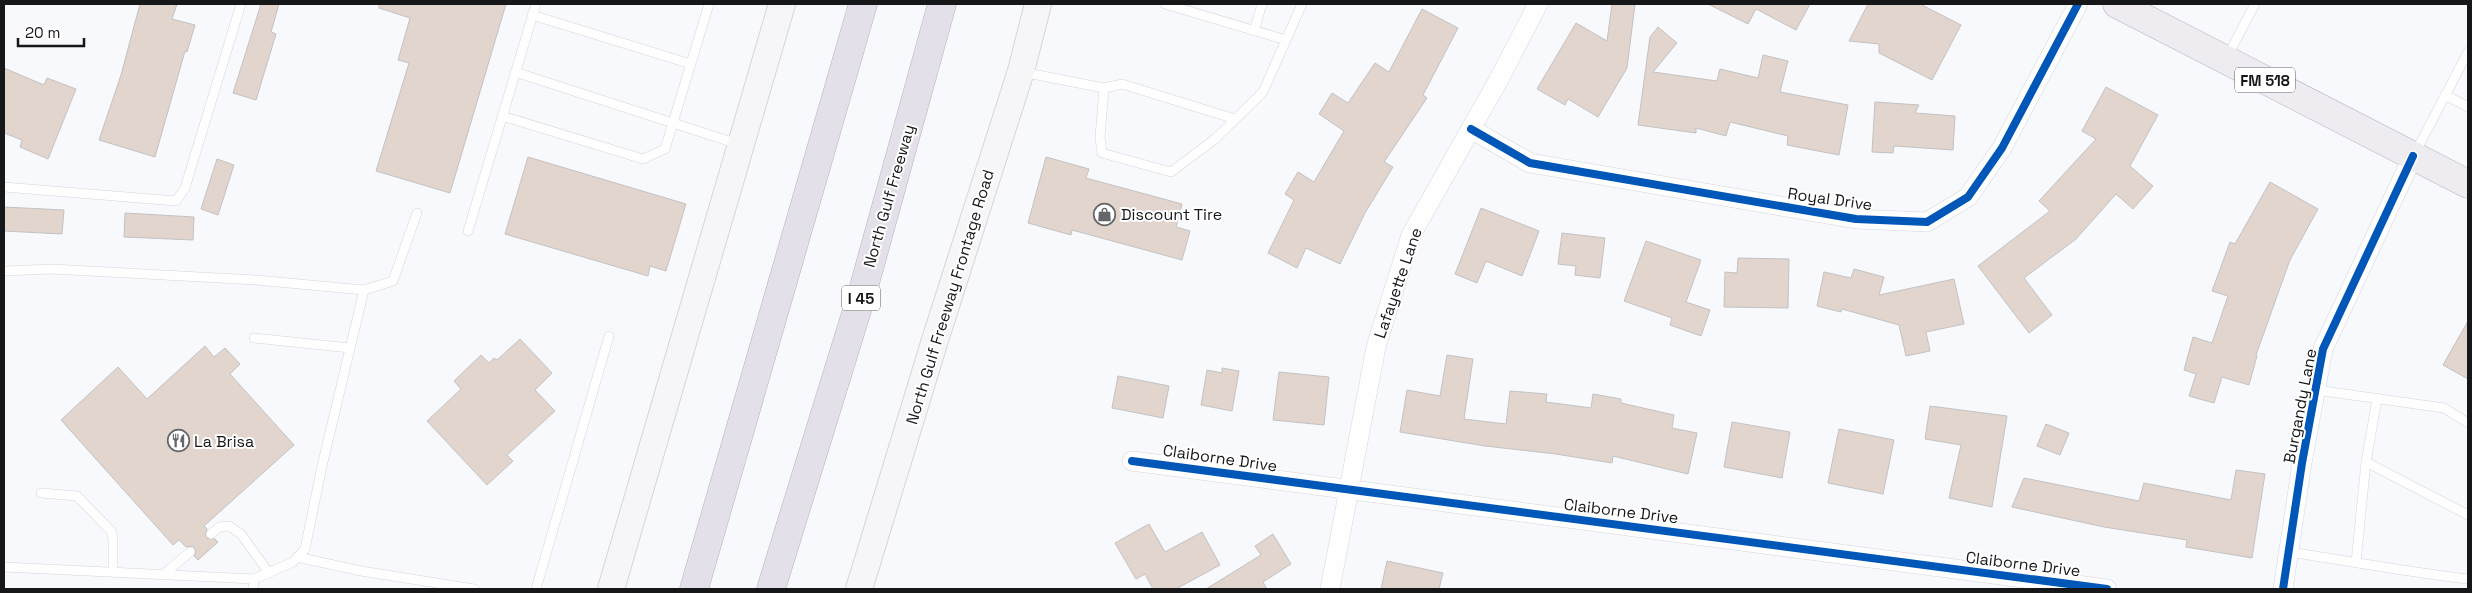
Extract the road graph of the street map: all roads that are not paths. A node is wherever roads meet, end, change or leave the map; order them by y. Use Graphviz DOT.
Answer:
graph roads {
  1 [pos="241,4"];
  2 [pos="536,4"];
  3 [pos="709,4"];
  4 [pos="782,4"];
  5 [pos="863,4"];
  6 [pos="942,4"];
  7 [pos="1038,4"];
  8 [pos="1166,4"];
  9 [pos="1262,4"];
  10 [pos="1302,4"];
  11 [pos="1538,4"];
  12 [pos="2078,4"];
  13 [pos="2118,4"];
  14 [pos="2255,4"];
  15 [pos="532,15"];
  16 [pos="1254,31"];
  17 [pos="1286,40"];
  18 [pos="2468,52"];
  19 [pos="2226,60"];
  20 [pos="691,64"];
  21 [pos="1021,71"];
  22 [pos="515,72"];
  23 [pos="1104,88"];
  24 [pos="2445,95"];
  25 [pos="2468,107"];
  26 [pos="502,116"];
  27 [pos="1235,119"];
  28 [pos="673,124"];
  29 [pos="1471,129"];
  30 [pos="741,145"];
  31 [pos="2413,156"];
  32 [pos="2468,184"];
  33 [pos="4,187"];
  34 [pos="416,213"];
  35 [pos="468,231"];
  36 [pos="4,271"];
  37 [pos="364,290"];
  38 [pos="609,336"];
  39 [pos="254,338"];
  40 [pos="350,348"];
  41 [pos="2316,390"];
  42 [pos="2377,399"];
  43 [pos="2468,423"];
  44 [pos="1132,460"];
  45 [pos="2366,462"];
  46 [pos="1349,490"];
  47 [pos="41,493"];
  48 [pos="2468,515"];
  49 [pos="211,534"];
  50 [pos="190,552"];
  51 [pos="2289,552"];
  52 [pos="297,558"];
  53 [pos="2356,562"];
  54 [pos="4,567"];
  55 [pos="113,572"];
  56 [pos="269,573"];
  57 [pos="164,574"];
  58 [pos="254,579"];
  59 [pos="2468,579"];
  60 [pos="253,589"];
  61 [pos="474,589"];
  62 [pos="536,589"];
  63 [pos="611,589"];
  64 [pos="694,589"];
  65 [pos="771,589"];
  66 [pos="859,589"];
  67 [pos="1330,589"];
  68 [pos="2107,589"];
  69 [pos="2283,589"];
  1 -- 33 [label="lane"];
  2 -- 15 [label="lane"];
  3 -- 20 [label="lane"];
  4 -- 30 [label="main road"];
  5 -- 64 [label="highway"];
  6 -- 65 [label="highway, North Gulf Freeway / I 45"];
  7 -- 21 [label="main road, North Gulf Freeway Frontage Road"];
  8 -- 16 [label="lane"];
  9 -- 16 [label="lane"];
  10 -- 17 [label="lane"];
  11 -- 29 [label="street, Lafayette Lane"];
  12 -- 29 [label="street, Royal Drive"];
  13 -- 19 [label="main road, FM 518"];
  14 -- 19 [label="lane"];
  15 -- 20 [label="lane"];
  15 -- 22 [label="lane"];
  16 -- 17 [label="lane"];
  17 -- 27 [label="lane"];
  18 -- 24 [label="lane"];
  19 -- 31 [label="main road, FM 518"];
  20 -- 28 [label="lane"];
  21 -- 23 [label="lane"];
  21 -- 66 [label="main road, North Gulf Freeway Frontage Road"];
  22 -- 26 [label="lane"];
  22 -- 28 [label="lane"];
  23 -- 27 [label="lane"];
  23 -- 27 [label="lane"];
  24 -- 25 [label="lane"];
  24 -- 31 [label="lane"];
  26 -- 28 [label="lane"];
  26 -- 35 [label="lane"];
  28 -- 30 [label="lane"];
  29 -- 46 [label="street, Lafayette Lane"];
  30 -- 63 [label="main road"];
  31 -- 32 [label="main road, FM 518"];
  31 -- 41 [label="street, Burgandy Lane"];
  34 -- 37 [label="lane"];
  36 -- 37 [label="lane"];
  37 -- 40 [label="lane"];
  38 -- 62 [label="lane"];
  39 -- 40 [label="lane"];
  40 -- 52 [label="lane"];
  41 -- 42 [label="lane"];
  41 -- 51 [label="street, Burgandy Lane"];
  42 -- 43 [label="lane"];
  42 -- 45 [label="lane"];
  44 -- 46 [label="street, Claiborne Drive"];
  45 -- 48 [label="lane"];
  45 -- 53 [label="lane"];
  46 -- 67 [label="street, Lafayette Lane"];
  46 -- 68 [label="street, Claiborne Drive"];
  47 -- 55 [label="lane"];
  49 -- 56 [label="lane"];
  50 -- 57 [label="lane"];
  51 -- 53 [label="lane"];
  51 -- 69 [label="street, Burgandy Lane"];
  52 -- 56 [label="lane"];
  52 -- 61 [label="lane"];
  53 -- 59 [label="lane"];
  54 -- 55 [label="lane"];
  55 -- 57 [label="lane"];
  56 -- 58 [label="lane"];
  57 -- 58 [label="lane"];
  58 -- 60 [label="lane"];
}
